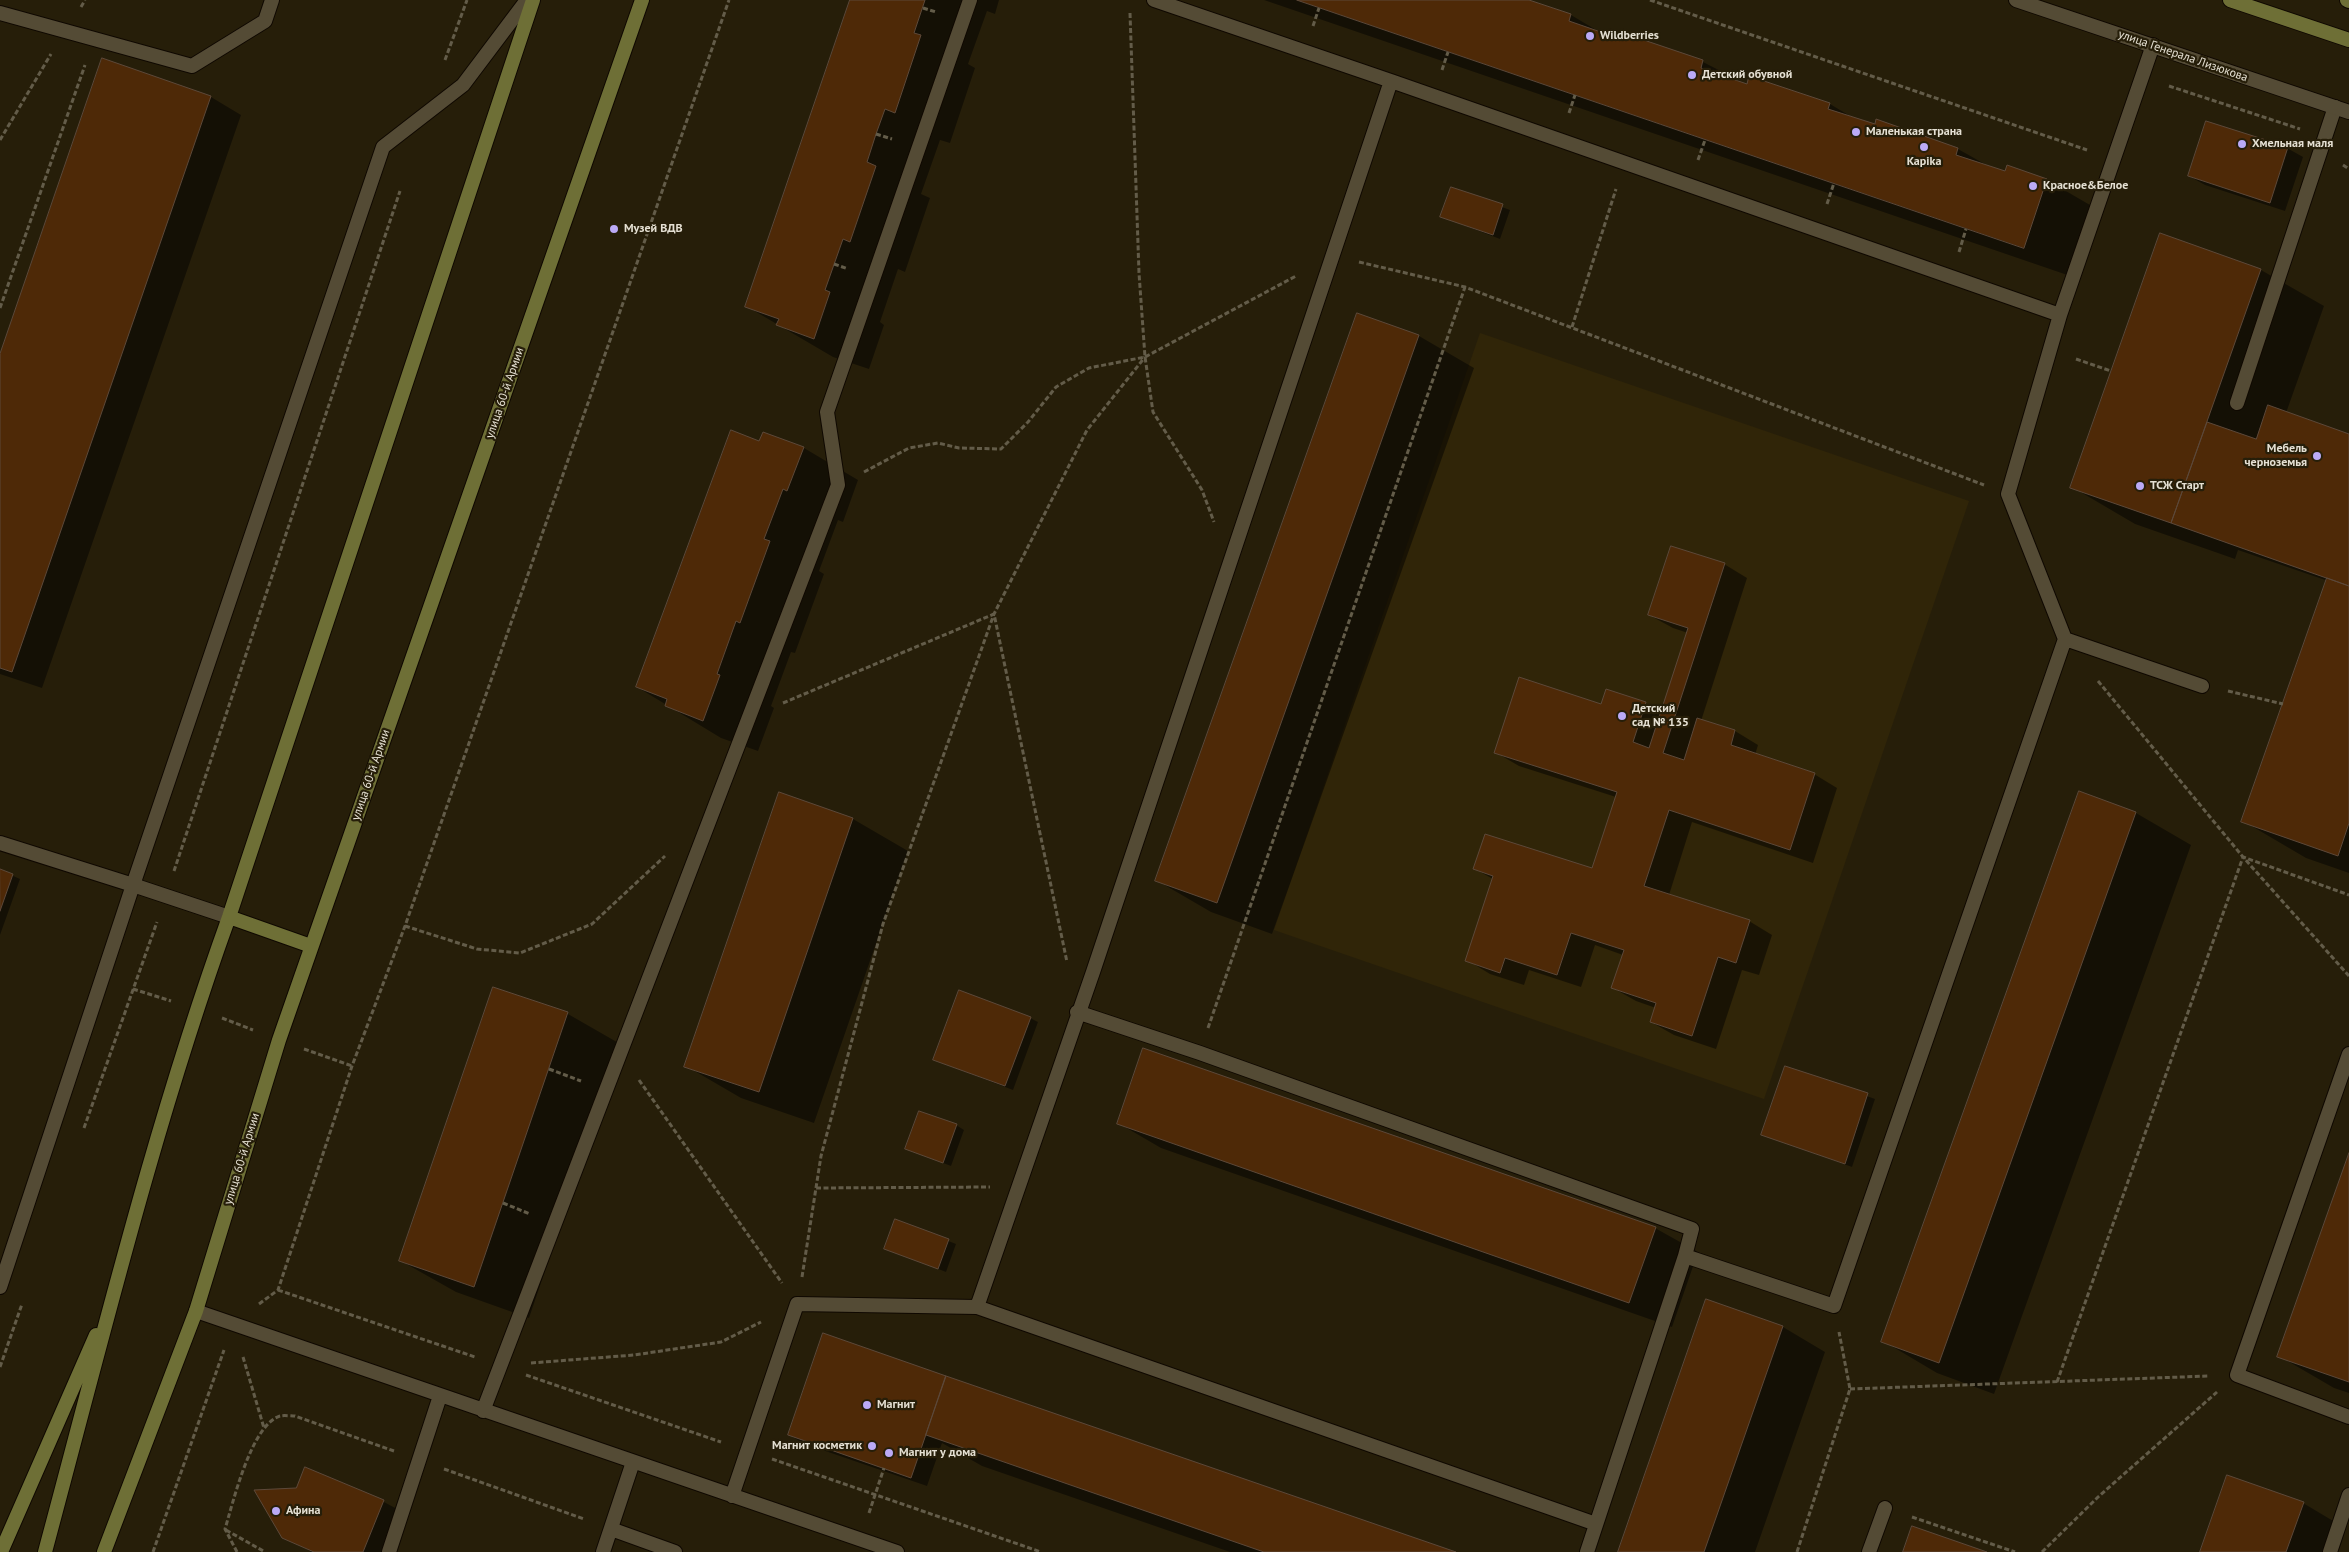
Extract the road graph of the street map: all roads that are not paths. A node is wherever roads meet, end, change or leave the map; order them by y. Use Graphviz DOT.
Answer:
graph roads {
  1 [pos="272,0"];
  2 [pos="526,0"];
  3 [pos="533,0"];
  4 [pos="642,0"];
  5 [pos="970,0"];
  6 [pos="1154,0"];
  7 [pos="2016,0"];
  8 [pos="2230,0"];
  9 [pos="0,13"];
  10 [pos="2349,40"];
  11 [pos="2153,45"];
  12 [pos="1391,81"];
  13 [pos="2335,107"];
  14 [pos="2349,112"];
  15 [pos="2060,315"];
  16 [pos="2237,403"];
  17 [pos="2065,640"];
  18 [pos="2202,686"];
  19 [pos="0,843"];
  20 [pos="133,885"];
  21 [pos="228,918"];
  22 [pos="311,946"];
  23 [pos="1078,1012"];
  24 [pos="2349,1054"];
  25 [pos="1685,1256"];
  26 [pos="0,1287"];
  27 [pos="114,1293"];
  28 [pos="977,1307"];
  29 [pos="196,1311"];
  30 [pos="440,1396"];
  31 [pos="483,1411"];
  32 [pos="2349,1417"];
  33 [pos="632,1462"];
  34 [pos="2349,1495"];
  35 [pos="732,1496"];
  36 [pos="1885,1508"];
  37 [pos="1596,1524"];
  38 [pos="611,1529"];
  39 [pos="1,1552"];
  40 [pos="45,1552"];
  41 [pos="104,1552"];
  42 [pos="390,1552"];
  43 [pos="603,1552"];
  44 [pos="675,1552"];
  45 [pos="896,1552"];
  46 [pos="1587,1552"];
  47 [pos="1869,1552"];
  48 [pos="2330,1552"];
  1 -- 9 [label="street"];
  2 -- 20 [label="street"];
  3 -- 21 [label="main road"];
  4 -- 22 [label="main road, улица 60-й Армии"];
  5 -- 31 [label="street"];
  6 -- 12 [label="street"];
  7 -- 11 [label="street, улица Генерала Лизюкова"];
  8 -- 10 [label="main road"];
  11 -- 13 [label="street, улица Генерала Лизюкова"];
  11 -- 15 [label="street"];
  12 -- 15 [label="street"];
  12 -- 23 [label="street"];
  13 -- 14 [label="street, улица Генерала Лизюкова"];
  13 -- 16 [label="street"];
  15 -- 17 [label="street"];
  17 -- 18 [label="street"];
  17 -- 25 [label="street"];
  19 -- 20 [label="street"];
  20 -- 21 [label="street"];
  20 -- 26 [label="street"];
  21 -- 22 [label="main road"];
  21 -- 27 [label="main road"];
  22 -- 29 [label="main road, улица 60-й Армии"];
  23 -- 25 [label="street"];
  23 -- 28 [label="street"];
  24 -- 32 [label="street"];
  25 -- 37 [label="street"];
  27 -- 39 [label="main road"];
  27 -- 40 [label="main road"];
  28 -- 35 [label="street"];
  28 -- 37 [label="street"];
  29 -- 30 [label="street"];
  29 -- 41 [label="main road, улица 60-й Армии"];
  30 -- 31 [label="street"];
  30 -- 42 [label="street"];
  31 -- 33 [label="street"];
  33 -- 35 [label="street"];
  33 -- 38 [label="street"];
  34 -- 48 [label="street"];
  35 -- 45 [label="street"];
  36 -- 47 [label="street"];
  37 -- 46 [label="street"];
  38 -- 43 [label="street"];
  38 -- 44 [label="street"];
}
